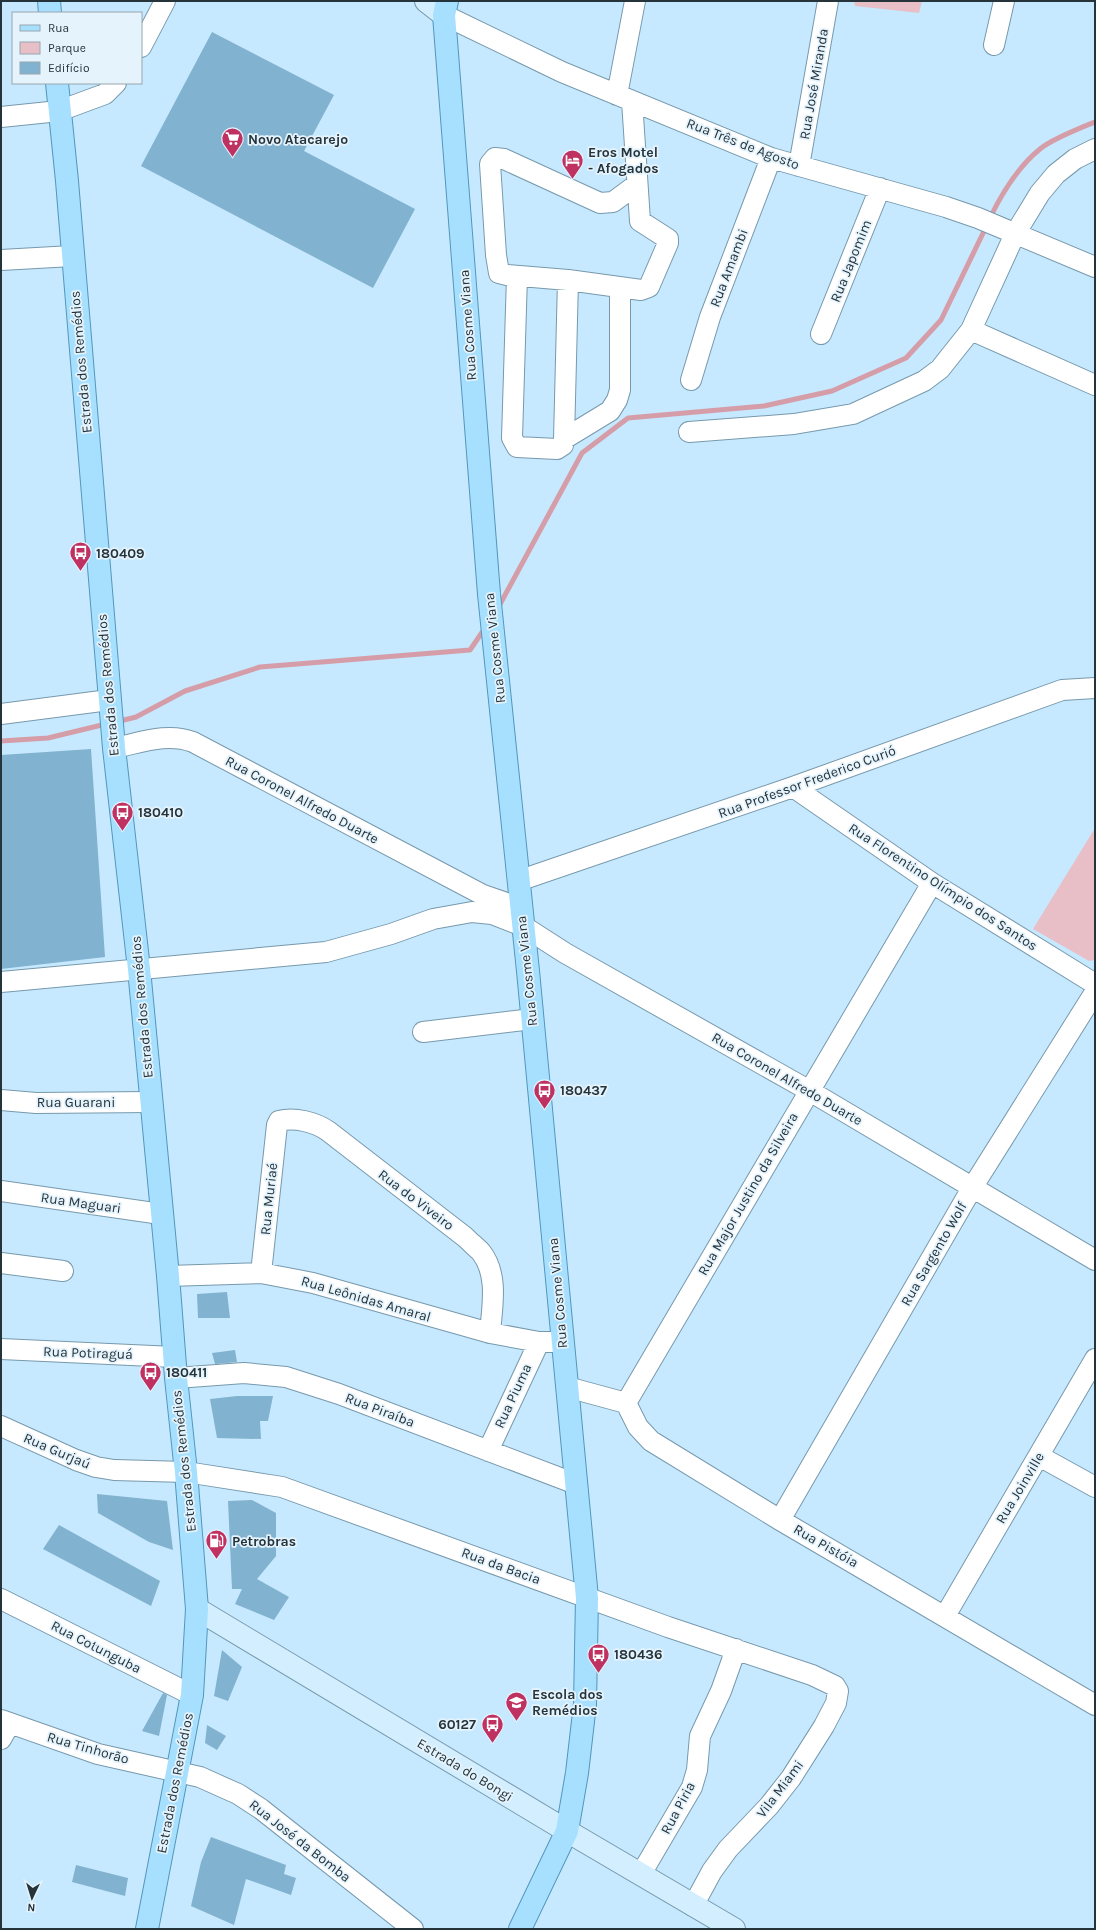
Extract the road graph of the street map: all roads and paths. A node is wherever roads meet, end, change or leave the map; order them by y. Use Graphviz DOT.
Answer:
graph roads {
  1 [pos="49,1"];
  2 [pos="165,1"];
  3 [pos="426,1"];
  4 [pos="635,1"];
  5 [pos="828,1"];
  6 [pos="1004,1"];
  7 [pos="446,8"];
  8 [pos="50,12"];
  9 [pos="142,45"];
  10 [pos="994,45"];
  11 [pos="57,84"];
  12 [pos="115,84"];
  13 [pos="625,98"];
  14 [pos="59,111"];
  15 [pos="1,118"];
  16 [pos="1095,149"];
  17 [pos="771,158"];
  18 [pos="799,166"];
  19 [pos="636,185"];
  20 [pos="880,188"];
  21 [pos="1011,232"];
  22 [pos="72,256"];
  23 [pos="1,260"];
  24 [pos="1095,267"];
  25 [pos="517,276"];
  26 [pos="568,280"];
  27 [pos="620,287"];
  28 [pos="971,330"];
  29 [pos="821,334"];
  30 [pos="691,380"];
  31 [pos="1095,385"];
  32 [pos="689,432"];
  33 [pos="564,439"];
  34 [pos="1095,688"];
  35 [pos="110,701"];
  36 [pos="1,714"];
  37 [pos="113,742"];
  38 [pos="793,787"];
  39 [pos="518,881"];
  40 [pos="932,883"];
  41 [pos="522,917"];
  42 [pos="139,969"];
  43 [pos="1,982"];
  44 [pos="1095,984"];
  45 [pos="1095,992"];
  46 [pos="532,1019"];
  47 [pos="422,1032"];
  48 [pos="808,1090"];
  49 [pos="1,1100"];
  50 [pos="150,1102"];
  51 [pos="277,1125"];
  52 [pos="972,1188"];
  53 [pos="1,1192"];
  54 [pos="161,1214"];
  55 [pos="1095,1260"];
  56 [pos="1,1263"];
  57 [pos="62,1271"];
  58 [pos="261,1273"];
  59 [pos="168,1276"];
  60 [pos="490,1333"];
  61 [pos="539,1342"];
  62 [pos="563,1342"];
  63 [pos="1,1349"];
  64 [pos="174,1357"];
  65 [pos="1095,1359"];
  66 [pos="176,1378"];
  67 [pos="566,1387"];
  68 [pos="626,1403"];
  69 [pos="1,1426"];
  70 [pos="488,1451"];
  71 [pos="1039,1456"];
  72 [pos="186,1472"];
  73 [pos="576,1484"];
  74 [pos="1095,1487"];
  75 [pos="780,1520"];
  76 [pos="587,1598"];
  77 [pos="1,1599"];
  78 [pos="197,1609"];
  79 [pos="945,1616"];
  80 [pos="736,1649"];
  81 [pos="812,1675"];
  82 [pos="192,1695"];
  83 [pos="1095,1705"];
  84 [pos="4,1728"];
  85 [pos="177,1770"];
  86 [pos="567,1831"];
  87 [pos="642,1874"];
  88 [pos="693,1906"];
  89 [pos="147,1929"];
  90 [pos="413,1929"];
  91 [pos="520,1929"];
  92 [pos="734,1929"];
  1 -- 8 [label="main road"];
  2 -- 9 [label="street"];
  3 -- 7 [label="main road, Rua Três de Agosto"];
  4 -- 13 [label="street"];
  5 -- 18 [label="street, Rua José Miranda"];
  6 -- 10 [label="street"];
  7 -- 13 [label="street, Rua Três de Agosto"];
  7 -- 39 [label="main road, Rua Cosme Viana"];
  11 -- 14 [label="main road, Estrada dos Remédios"];
  12 -- 14 [label="street"];
  13 -- 17 [label="street, Rua Três de Agosto"];
  13 -- 19 [label="street"];
  14 -- 15 [label="street"];
  14 -- 22 [label="main road, Estrada dos Remédios"];
  16 -- 21 [label="street"];
  17 -- 18 [label="street, Rua Três de Agosto"];
  17 -- 30 [label="street, Rua Amambi"];
  18 -- 20 [label="street, Rua Três de Agosto"];
  19 -- 25 [label="street"];
  19 -- 27 [label="street"];
  20 -- 21 [label="street, Rua Três de Agosto"];
  20 -- 29 [label="street, Rua Japomim"];
  21 -- 24 [label="street, Rua Três de Agosto"];
  21 -- 28 [label="street"];
  22 -- 23 [label="street"];
  22 -- 35 [label="main road, Estrada dos Remédios"];
  25 -- 26 [label="street"];
  25 -- 33 [label="street"];
  26 -- 27 [label="street"];
  26 -- 33 [label="street"];
  27 -- 33 [label="street"];
  28 -- 31 [label="street"];
  28 -- 32 [label="street"];
  34 -- 38 [label="street, Rua Professor Frederico Curió"];
  35 -- 36 [label="street"];
  35 -- 37 [label="main road, Estrada dos Remédios"];
  37 -- 41 [label="street, Rua Coronel Alfredo Duarte"];
  37 -- 42 [label="main road, Estrada dos Remédios"];
  38 -- 39 [label="street, Rua Professor Frederico Curió"];
  38 -- 40 [label="street, Rua Florentino Olímpio dos Santos"];
  39 -- 41 [label="main road, Rua Cosme Viana"];
  40 -- 44 [label="street, Rua Florentino Olímpio dos Santos"];
  40 -- 48 [label="street, Rua Major Justino da Silveira"];
  41 -- 42 [label="street, Rua Coronel Alfredo Duarte"];
  41 -- 46 [label="main road, Rua Cosme Viana"];
  41 -- 48 [label="street, Rua Coronel Alfredo Duarte"];
  42 -- 43 [label="street"];
  42 -- 50 [label="main road, Estrada dos Remédios"];
  45 -- 52 [label="street, Rua Sargento Wolf"];
  46 -- 47 [label="street"];
  46 -- 62 [label="main road, Rua Cosme Viana"];
  48 -- 52 [label="street, Rua Coronel Alfredo Duarte"];
  48 -- 68 [label="street, Rua Major Justino da Silveira"];
  49 -- 50 [label="street, Rua Guarani"];
  50 -- 54 [label="main road, Estrada dos Remédios"];
  51 -- 58 [label="street, Rua Muriaé"];
  51 -- 60 [label="street, Rua do Viveiro"];
  52 -- 55 [label="street, Rua Coronel Alfredo Duarte"];
  52 -- 75 [label="street, Rua Sargento Wolf"];
  53 -- 54 [label="street, Rua Maguari"];
  54 -- 59 [label="main road, Estrada dos Remédios"];
  56 -- 57 [label="street"];
  58 -- 59 [label="street, Rua Leônidas Amaral"];
  58 -- 60 [label="street, Rua Leônidas Amaral"];
  59 -- 64 [label="main road, Estrada dos Remédios"];
  60 -- 61 [label="street, Rua Leônidas Amaral"];
  61 -- 62 [label="street, Rua Leônidas Amaral"];
  61 -- 70 [label="street, Rua Piuma"];
  62 -- 67 [label="main road, Rua Cosme Viana"];
  63 -- 64 [label="street, Rua Potiraguá"];
  64 -- 66 [label="main road, Estrada dos Remédios"];
  65 -- 71 [label="street, Rua Joinville"];
  66 -- 70 [label="street, Rua Piraíba"];
  66 -- 72 [label="main road, Estrada dos Remédios"];
  67 -- 68 [label="street"];
  67 -- 73 [label="main road, Rua Cosme Viana"];
  68 -- 75 [label="street, Rua Pistóia"];
  69 -- 72 [label="street, Rua Gurjaú"];
  70 -- 73 [label="street, Rua Piraíba"];
  71 -- 74 [label="street"];
  71 -- 79 [label="street, Rua Joinville"];
  72 -- 76 [label="street, Rua da Bacia"];
  72 -- 78 [label="main road, Estrada dos Remédios"];
  73 -- 76 [label="main road, Rua Cosme Viana"];
  75 -- 79 [label="street, Rua Pistóia"];
  76 -- 80 [label="street, Rua da Bacia"];
  76 -- 86 [label="main road, Rua Cosme Viana"];
  77 -- 82 [label="street, Rua Cotunguba"];
  78 -- 82 [label="main road, Estrada dos Remédios"];
  78 -- 86 [label="main road, Estrada do Bongi"];
  79 -- 83 [label="street, Rua Pistóia"];
  80 -- 81 [label="street, Rua da Bacia"];
  80 -- 87 [label="street, Rua Piria"];
  81 -- 88 [label="street, Vila Miami"];
  82 -- 85 [label="main road, Estrada dos Remédios"];
  84 -- 85 [label="street, Rua Tinhorão"];
  85 -- 89 [label="main road, Estrada dos Remédios"];
  85 -- 90 [label="street, Rua José da Bomba"];
  86 -- 87 [label="main road, Estrada do Bongi"];
  86 -- 91 [label="main road, Rua Cosme Viana"];
  87 -- 88 [label="main road, Estrada do Bongi"];
  88 -- 92 [label="main road, Estrada do Bongi"];
}
